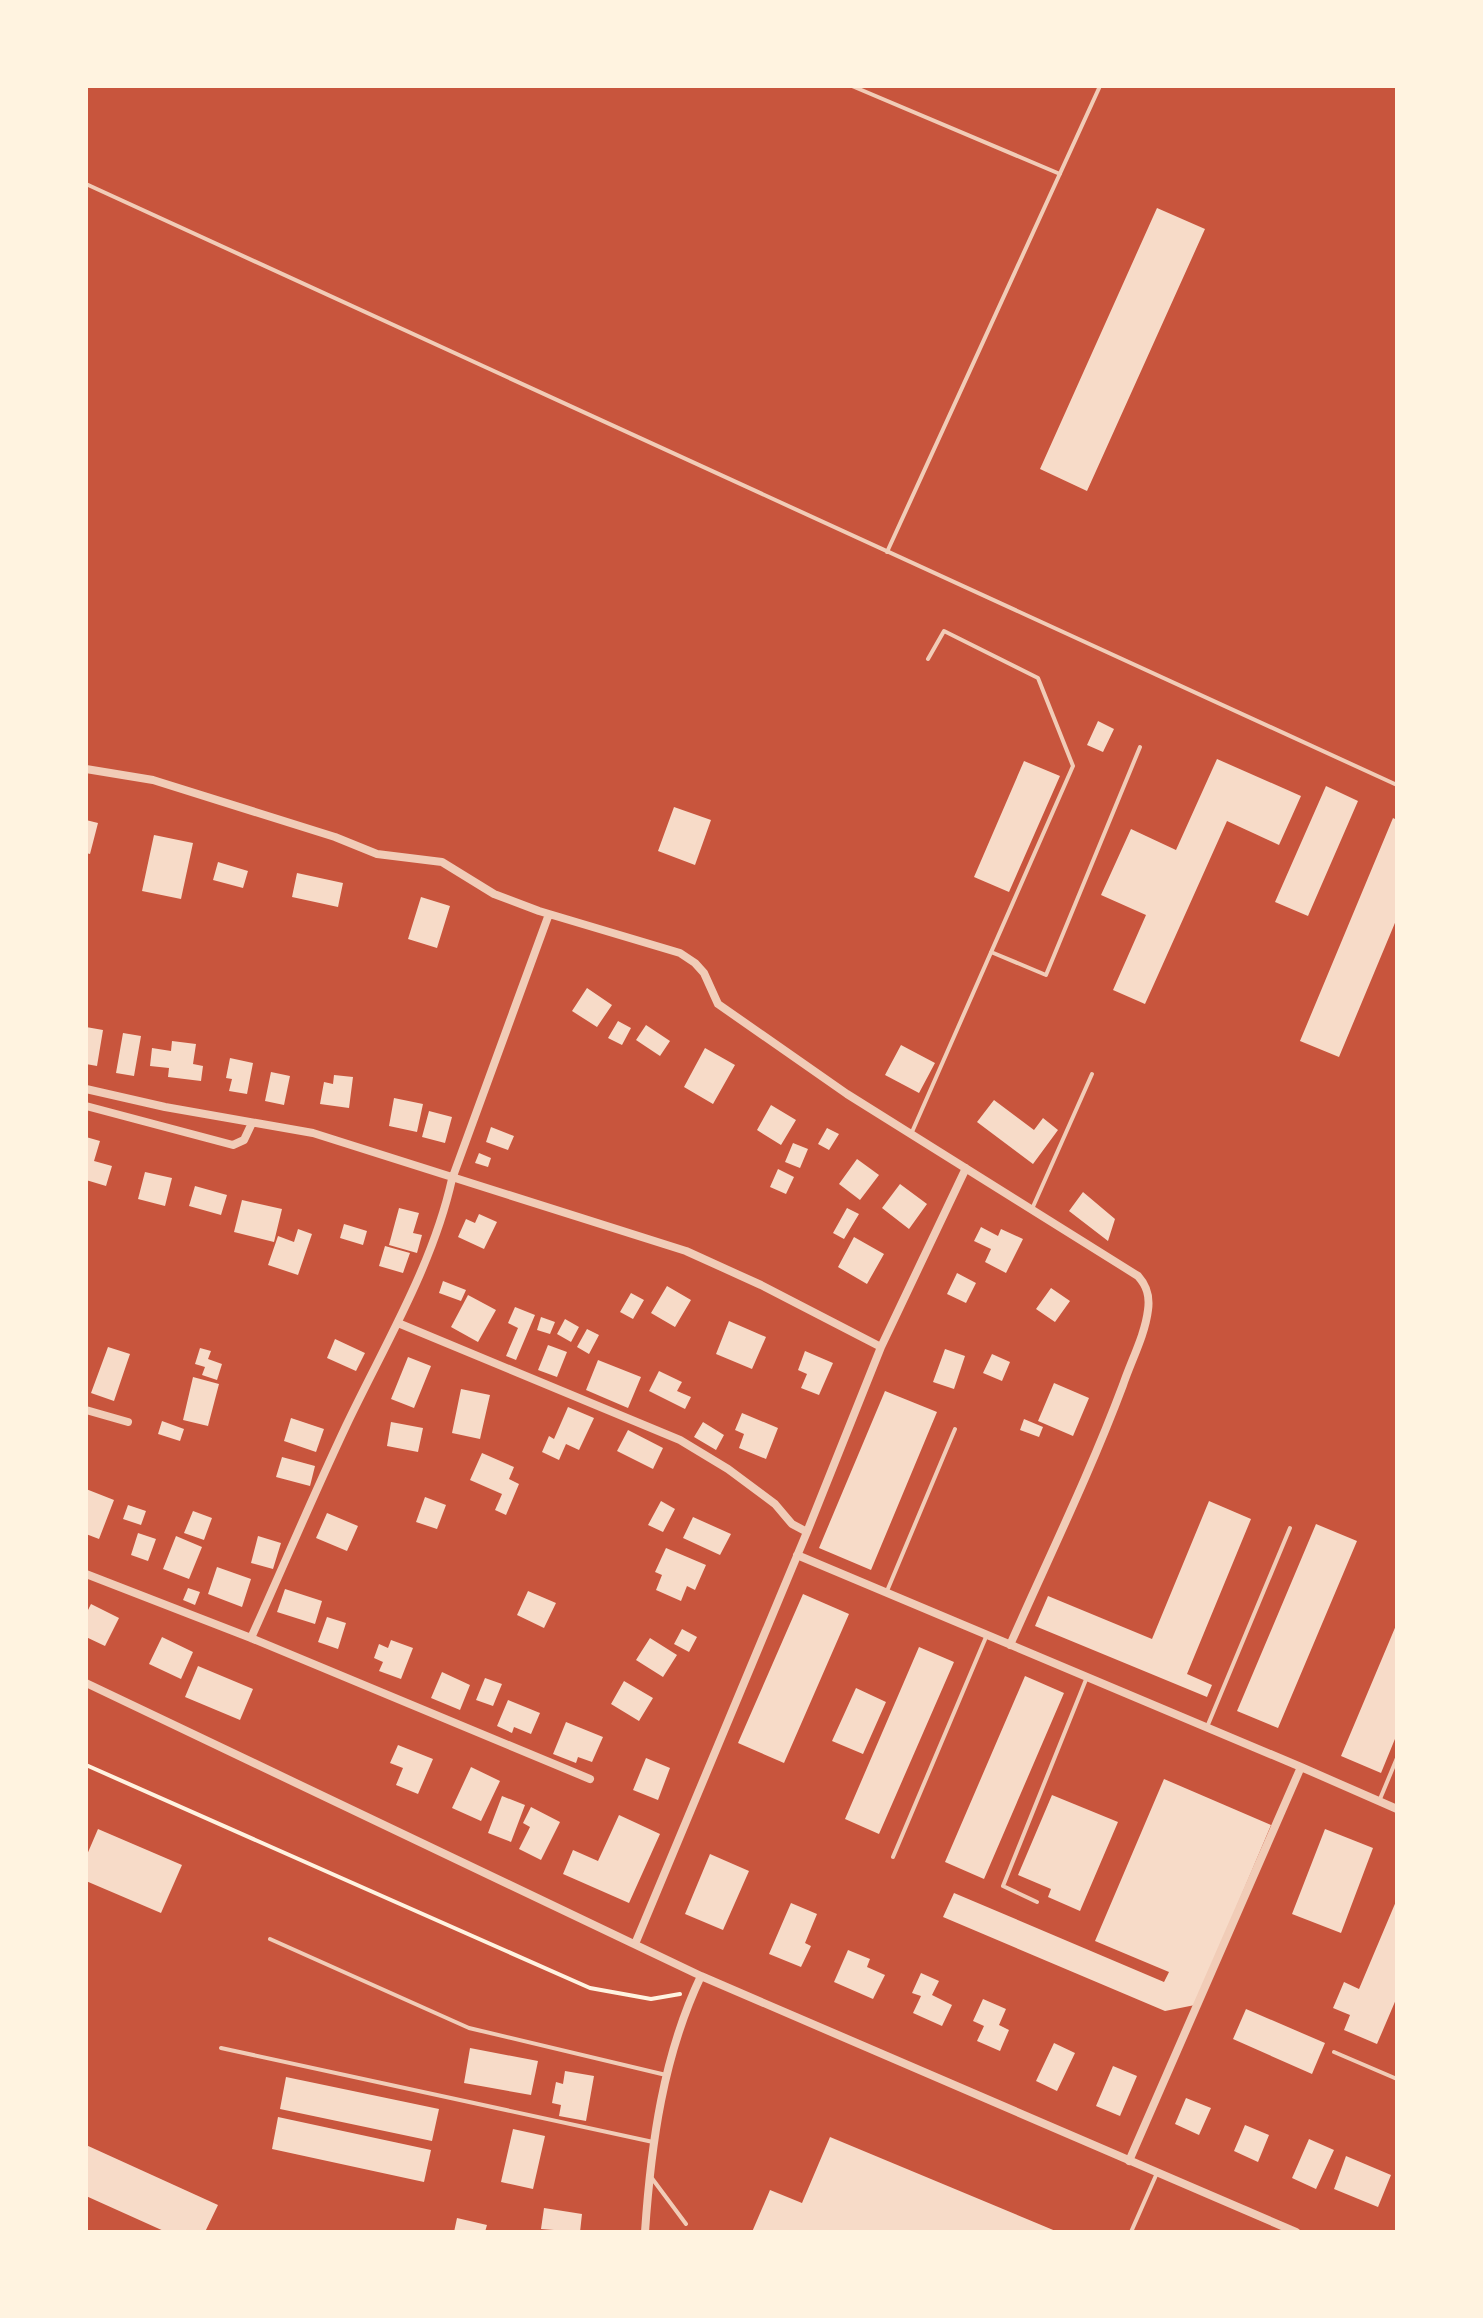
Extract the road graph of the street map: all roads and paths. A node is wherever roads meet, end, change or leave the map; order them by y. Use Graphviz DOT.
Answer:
graph roads {
  1 [pos="852,86"];
  2 [pos="1100,86"];
  3 [pos="1060,174"];
  4 [pos="86,184"];
  5 [pos="887,552"];
  6 [pos="928,659"];
  7 [pos="1140,747"];
  8 [pos="86,769"];
  9 [pos="1397,785"];
  10 [pos="549,914"];
  11 [pos="991,952"];
  12 [pos="1092,1074"];
  13 [pos="86,1089"];
  14 [pos="86,1106"];
  15 [pos="252,1123"];
  16 [pos="911,1134"];
  17 [pos="966,1168"];
  18 [pos="452,1179"];
  19 [pos="1032,1209"];
  20 [pos="398,1323"];
  21 [pos="881,1347"];
  22 [pos="86,1410"];
  23 [pos="128,1422"];
  24 [pos="955,1429"];
  25 [pos="1290,1528"];
  26 [pos="807,1532"];
  27 [pos="797,1555"];
  28 [pos="86,1574"];
  29 [pos="887,1593"];
  30 [pos="987,1635"];
  31 [pos="251,1638"];
  32 [pos="1010,1645"];
  33 [pos="1087,1677"];
  34 [pos="86,1683"];
  35 [pos="1207,1727"];
  36 [pos="1397,1758"];
  37 [pos="86,1765"];
  38 [pos="1301,1767"];
  39 [pos="590,1779"];
  40 [pos="1379,1801"];
  41 [pos="1397,1809"];
  42 [pos="893,1857"];
  43 [pos="1037,1902"];
  44 [pos="270,1939"];
  45 [pos="635,1944"];
  46 [pos="701,1976"];
  47 [pos="694,1992"];
  48 [pos="221,2048"];
  49 [pos="1334,2052"];
  50 [pos="666,2075"];
  51 [pos="1397,2079"];
  52 [pos="655,2142"];
  53 [pos="1129,2161"];
  54 [pos="1157,2173"];
  55 [pos="651,2177"];
  56 [pos="686,2224"];
  57 [pos="645,2232"];
  58 [pos="1131,2232"];
  59 [pos="1296,2232"];
  1 -- 3 [label="lane"];
  2 -- 3 [label="lane"];
  3 -- 5 [label="lane"];
  4 -- 5 [label="lane"];
  5 -- 9 [label="lane"];
  6 -- 11 [label="lane"];
  7 -- 11 [label="lane"];
  8 -- 10 [label="street"];
  10 -- 16 [label="street"];
  10 -- 18 [label="street"];
  11 -- 16 [label="lane"];
  12 -- 19 [label="lane"];
  13 -- 15 [label="street"];
  14 -- 15 [label="street"];
  15 -- 18 [label="street"];
  16 -- 17 [label="street"];
  17 -- 19 [label="street"];
  17 -- 21 [label="street"];
  18 -- 20 [label="street"];
  18 -- 21 [label="street"];
  19 -- 32 [label="street"];
  20 -- 26 [label="street"];
  20 -- 31 [label="street"];
  21 -- 26 [label="street"];
  22 -- 23 [label="street"];
  24 -- 29 [label="lane"];
  25 -- 35 [label="lane"];
  26 -- 27 [label="street"];
  27 -- 29 [label="street"];
  27 -- 45 [label="street"];
  28 -- 31 [label="street"];
  29 -- 30 [label="street"];
  30 -- 32 [label="street"];
  30 -- 42 [label="lane"];
  31 -- 39 [label="street"];
  32 -- 33 [label="street"];
  33 -- 35 [label="street"];
  33 -- 43 [label="lane"];
  34 -- 45 [label="street"];
  35 -- 38 [label="street"];
  36 -- 40 [label="lane"];
  37 -- 47 [label="path"];
  38 -- 40 [label="street"];
  38 -- 53 [label="street"];
  40 -- 41 [label="street"];
  44 -- 50 [label="lane"];
  45 -- 46 [label="street"];
  46 -- 47 [label="street"];
  46 -- 53 [label="street"];
  47 -- 50 [label="street"];
  48 -- 52 [label="lane"];
  49 -- 51 [label="lane"];
  50 -- 52 [label="street"];
  52 -- 55 [label="street"];
  53 -- 54 [label="street"];
  54 -- 58 [label="lane"];
  54 -- 59 [label="street"];
  55 -- 56 [label="lane"];
  55 -- 57 [label="street"];
}
